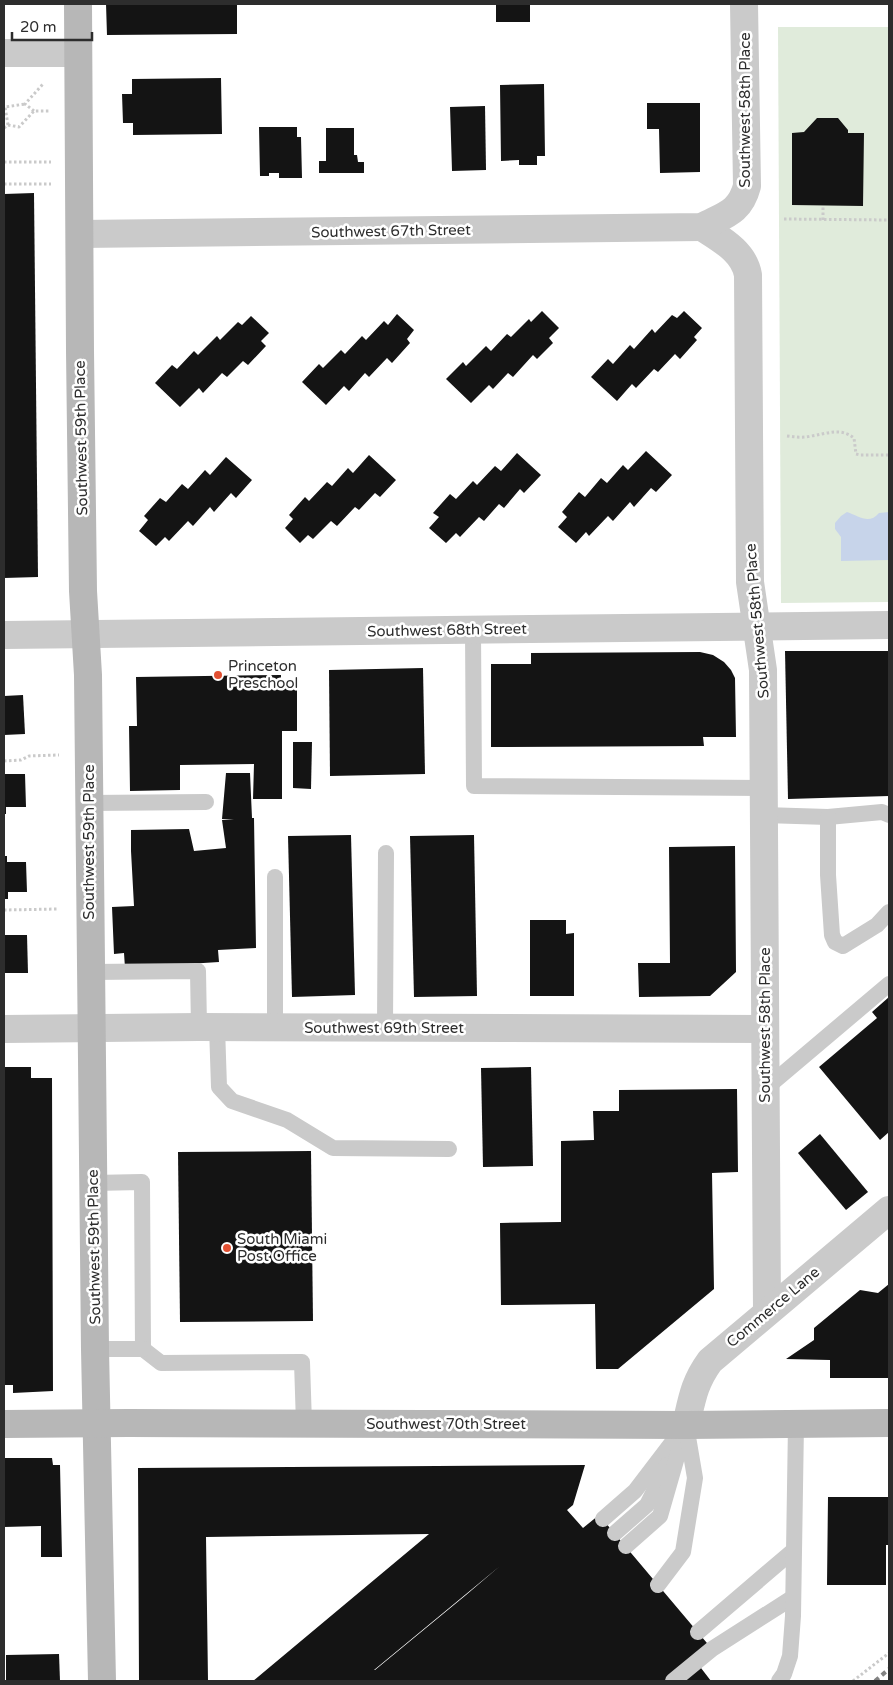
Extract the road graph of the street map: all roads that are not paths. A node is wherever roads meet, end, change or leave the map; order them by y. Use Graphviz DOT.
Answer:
graph roads {
  1 [pos="78,4"];
  2 [pos="744,4"];
  3 [pos="4,53"];
  4 [pos="78,53"];
  5 [pos="702,227"];
  6 [pos="80,234"];
  7 [pos="889,625"];
  8 [pos="757,626"];
  9 [pos="473,630"];
  10 [pos="86,634"];
  11 [pos="4,636"];
  12 [pos="764,788"];
  13 [pos="206,802"];
  14 [pos="89,803"];
  15 [pos="889,814"];
  16 [pos="764,815"];
  17 [pos="828,817"];
  18 [pos="386,853"];
  19 [pos="275,877"];
  20 [pos="889,912"];
  21 [pos="90,972"];
  22 [pos="889,984"];
  23 [pos="91,1027"];
  24 [pos="208,1027"];
  25 [pos="385,1027"];
  26 [pos="4,1028"];
  27 [pos="275,1028"];
  28 [pos="765,1029"];
  29 [pos="766,1089"];
  30 [pos="449,1149"];
  31 [pos="93,1182"];
  32 [pos="889,1210"];
  33 [pos="767,1312"];
  34 [pos="95,1349"];
  35 [pos="143,1349"];
  36 [pos="96,1423"];
  37 [pos="889,1423"];
  38 [pos="4,1424"];
  39 [pos="304,1424"];
  40 [pos="796,1424"];
  41 [pos="686,1425"];
  42 [pos="603,1519"];
  43 [pos="614,1533"];
  44 [pos="626,1546"];
  45 [pos="794,1550"];
  46 [pos="658,1585"];
  47 [pos="792,1598"];
  48 [pos="698,1632"];
  49 [pos="102,1681"];
  50 [pos="673,1681"];
  51 [pos="778,1681"];
  1 -- 4 [label="street, Southwest 59th Place"];
  2 -- 5 [label="street, Southwest 58th Place"];
  3 -- 4 [label="street"];
  4 -- 6 [label="street, Southwest 59th Place"];
  5 -- 6 [label="street, Southwest 67th Street"];
  5 -- 8 [label="street, Southwest 58th Place"];
  6 -- 10 [label="street, Southwest 59th Place"];
  7 -- 8 [label="street, Southwest 68th Street"];
  8 -- 9 [label="street, Southwest 68th Street"];
  8 -- 12 [label="street, Southwest 58th Place"];
  9 -- 10 [label="street, Southwest 68th Street"];
  9 -- 12 [label="lane"];
  10 -- 11 [label="street, Southwest 68th Street"];
  10 -- 14 [label="street, Southwest 59th Place"];
  12 -- 16 [label="street, Southwest 58th Place"];
  13 -- 14 [label="lane"];
  14 -- 21 [label="street, Southwest 59th Place"];
  15 -- 17 [label="lane"];
  16 -- 17 [label="lane"];
  16 -- 28 [label="street, Southwest 58th Place"];
  17 -- 20 [label="lane"];
  18 -- 25 [label="lane"];
  19 -- 27 [label="lane"];
  21 -- 23 [label="street, Southwest 59th Place"];
  21 -- 24 [label="lane"];
  22 -- 29 [label="lane"];
  23 -- 24 [label="street, Southwest 69th Street"];
  23 -- 26 [label="street, Southwest 69th Street"];
  23 -- 31 [label="street, Southwest 59th Place"];
  24 -- 27 [label="street, Southwest 69th Street"];
  24 -- 30 [label="lane"];
  25 -- 27 [label="street, Southwest 69th Street"];
  25 -- 28 [label="street, Southwest 69th Street"];
  28 -- 29 [label="street, Southwest 58th Place"];
  29 -- 33 [label="street, Southwest 58th Place"];
  31 -- 34 [label="street, Southwest 59th Place"];
  31 -- 35 [label="lane"];
  32 -- 33 [label="street, Commerce Lane"];
  33 -- 41 [label="street, Commerce Lane"];
  34 -- 35 [label="lane"];
  34 -- 36 [label="street, Southwest 59th Place"];
  35 -- 39 [label="lane"];
  36 -- 38 [label="street, Southwest 70th Street"];
  36 -- 39 [label="street, Southwest 70th Street"];
  36 -- 49 [label="street, Southwest 59th Place"];
  37 -- 40 [label="street, Southwest 70th Street"];
  39 -- 41 [label="street, Southwest 70th Street"];
  40 -- 41 [label="street, Southwest 70th Street"];
  40 -- 45 [label="lane"];
  41 -- 42 [label="lane"];
  41 -- 43 [label="lane"];
  41 -- 44 [label="lane"];
  41 -- 46 [label="lane"];
  45 -- 47 [label="lane"];
  45 -- 48 [label="lane"];
  47 -- 50 [label="lane"];
  47 -- 51 [label="lane"];
}
